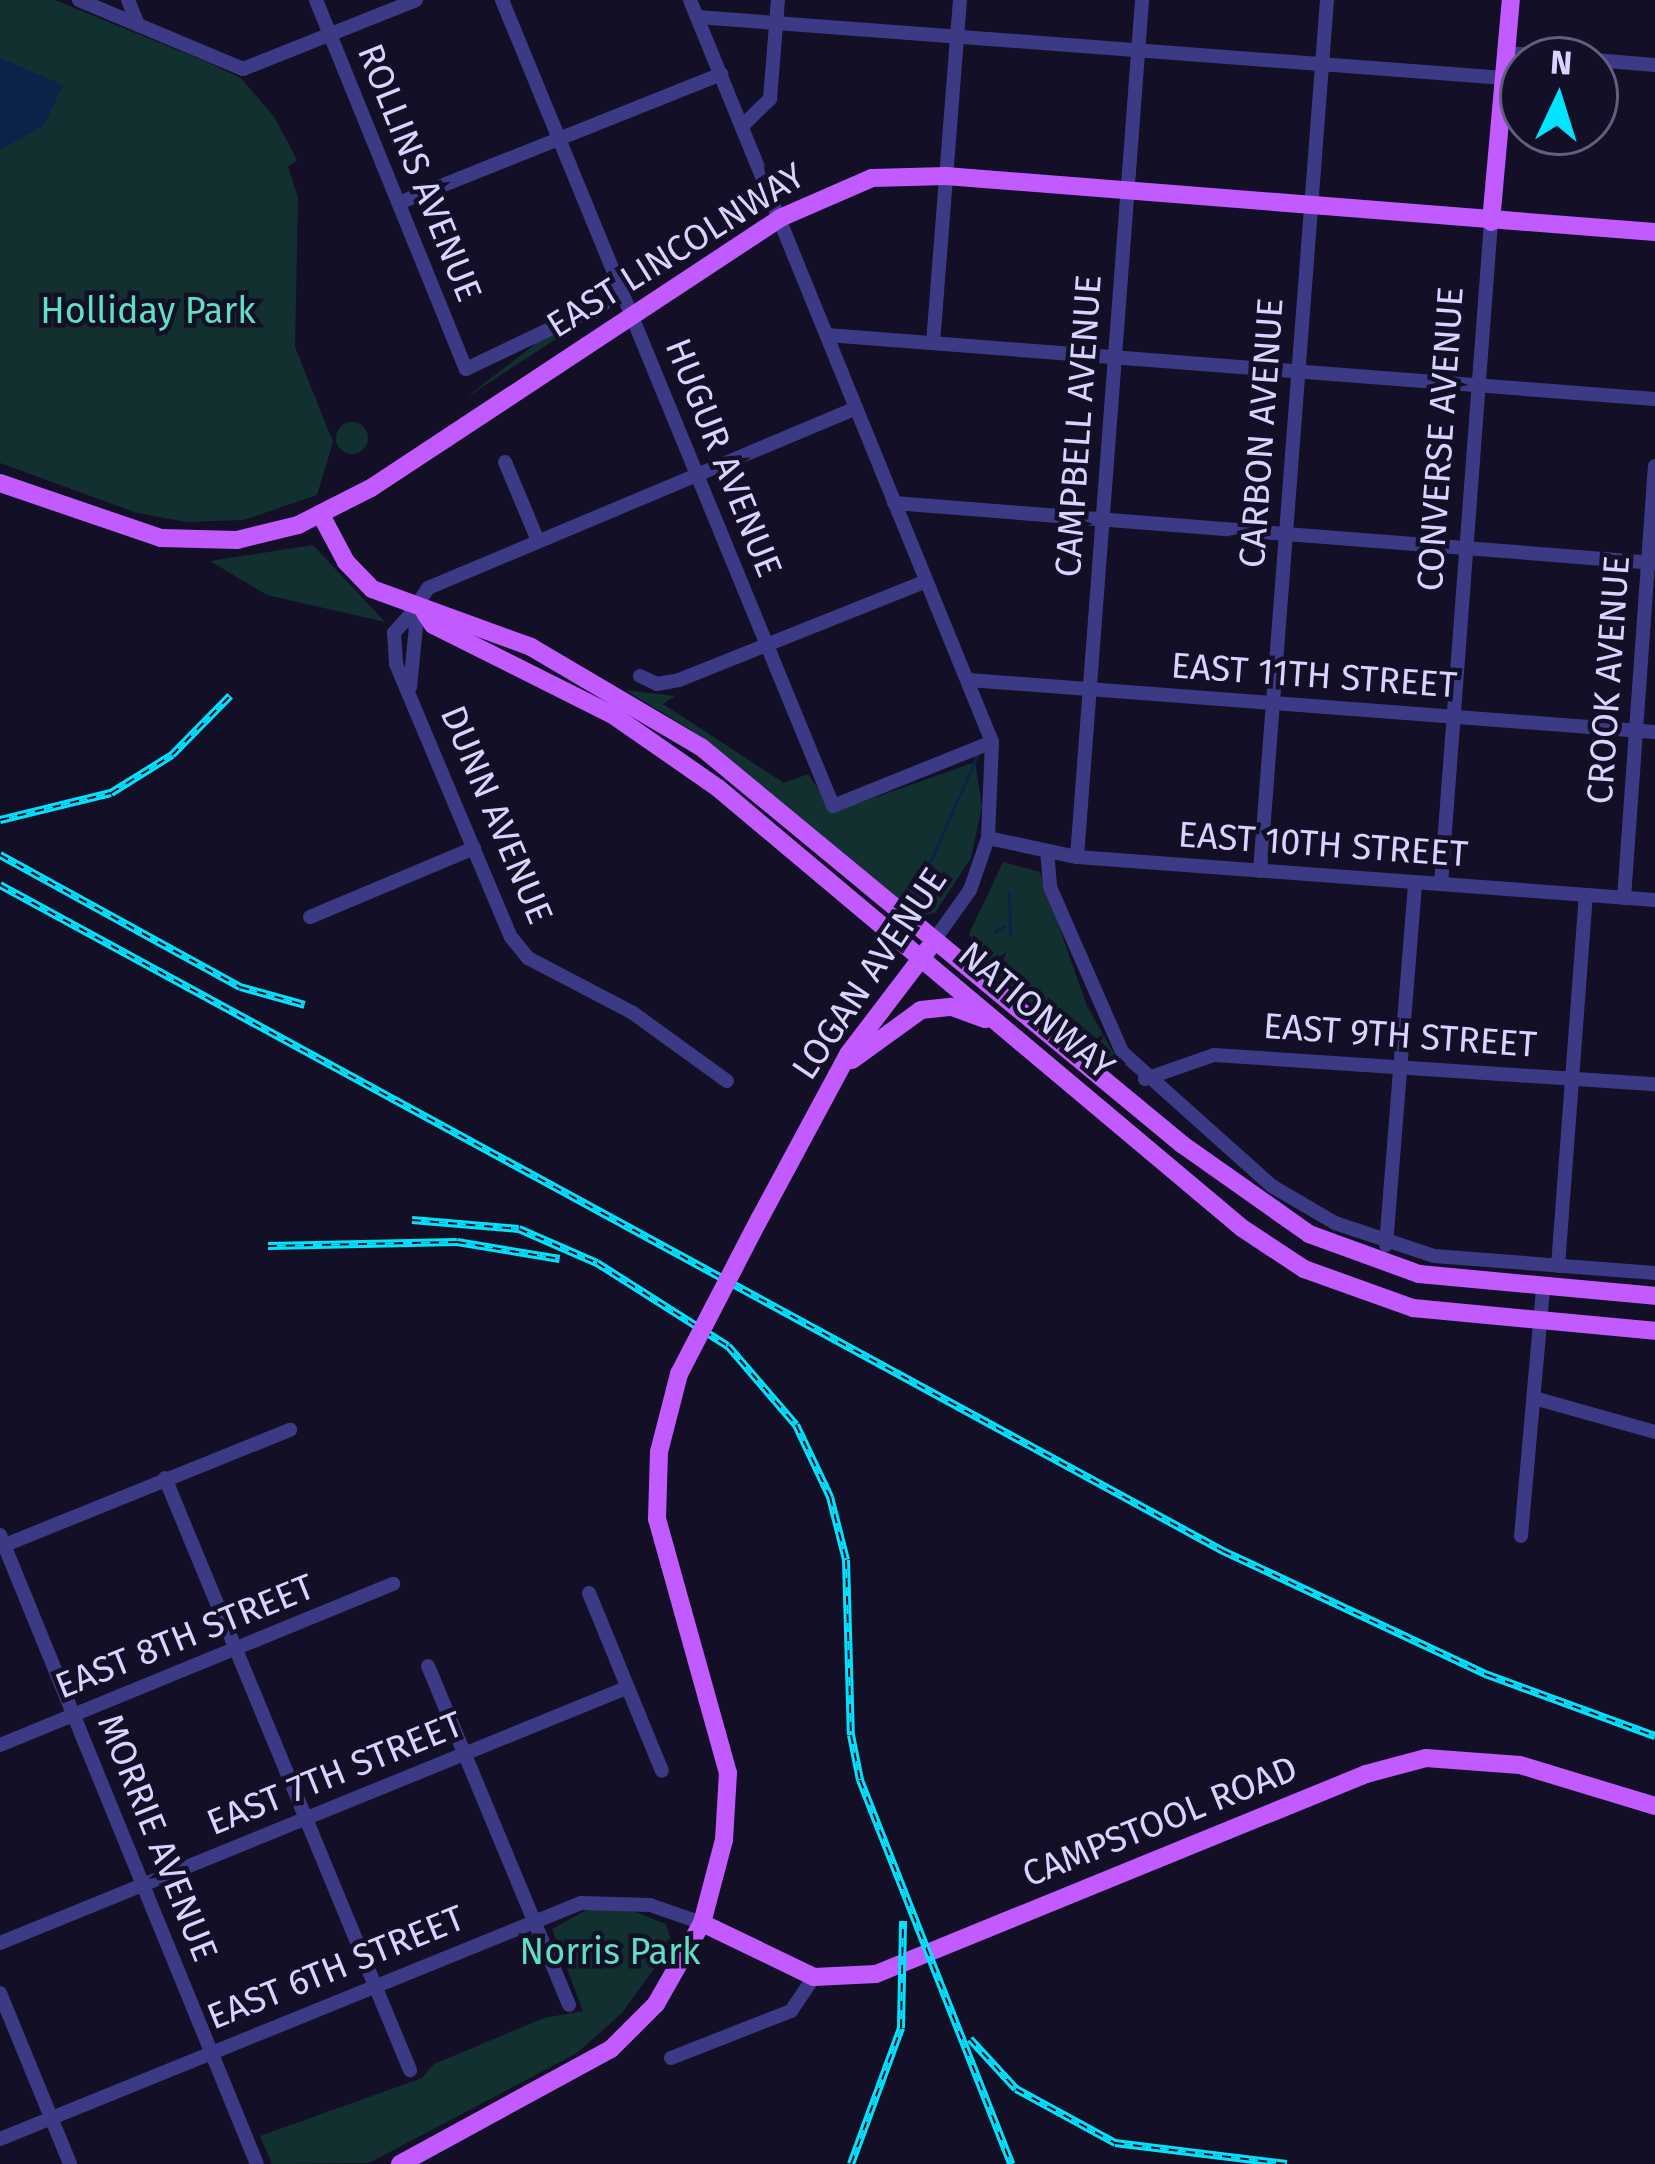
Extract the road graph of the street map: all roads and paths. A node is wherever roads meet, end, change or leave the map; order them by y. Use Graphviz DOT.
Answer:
graph roads {
  1 [pos="79,0"];
  2 [pos="128,0"];
  3 [pos="316,0"];
  4 [pos="416,0"];
  5 [pos="502,0"];
  6 [pos="690,0"];
  7 [pos="778,0"];
  8 [pos="960,0"];
  9 [pos="1142,0"];
  10 [pos="1328,0"];
  11 [pos="1511,0"];
  12 [pos="698,17"];
  13 [pos="776,24"];
  14 [pos="138,25"];
  15 [pos="330,35"];
  16 [pos="957,35"];
  17 [pos="1508,36"];
  18 [pos="1138,48"];
  19 [pos="1619,62"];
  20 [pos="1323,64"];
  21 [pos="1655,65"];
  22 [pos="721,74"];
  23 [pos="1499,78"];
  24 [pos="742,126"];
  25 [pos="560,137"];
  26 [pos="1499,140"];
  27 [pos="946,176"];
  28 [pos="1127,191"];
  29 [pos="400,202"];
  30 [pos="1309,207"];
  31 [pos="780,218"];
  32 [pos="1491,222"];
  33 [pos="1655,232"];
  34 [pos="623,294"];
  35 [pos="631,315"];
  36 [pos="826,335"];
  37 [pos="933,343"];
  38 [pos="1114,357"];
  39 [pos="1297,371"];
  40 [pos="1477,385"];
  41 [pos="1655,399"];
  42 [pos="856,408"];
  43 [pos="505,462"];
  44 [pos="1655,466"];
  45 [pos="698,476"];
  46 [pos="0,483"];
  47 [pos="894,503"];
  48 [pos="321,515"];
  49 [pos="1102,520"];
  50 [pos="1285,534"];
  51 [pos="538,541"];
  52 [pos="1465,548"];
  53 [pos="1652,563"];
  54 [pos="926,581"];
  55 [pos="416,612"];
  56 [pos="768,647"];
  57 [pos="640,676"];
  58 [pos="969,680"];
  59 [pos="1090,689"];
  60 [pos="1272,703"];
  61 [pos="1453,717"];
  62 [pos="1636,731"];
  63 [pos="1655,732"];
  64 [pos="992,742"];
  65 [pos="988,838"];
  66 [pos="474,848"];
  67 [pos="1047,851"];
  68 [pos="1077,857"];
  69 [pos="1260,871"];
  70 [pos="1415,882"];
  71 [pos="1441,884"];
  72 [pos="1586,895"];
  73 [pos="1624,898"];
  74 [pos="1655,901"];
  75 [pos="310,917"];
  76 [pos="935,939"];
  77 [pos="921,957"];
  78 [pos="1021,1040"];
  79 [pos="1401,1065"];
  80 [pos="839,1070"];
  81 [pos="1145,1078"];
  82 [pos="1573,1078"];
  83 [pos="727,1082"];
  84 [pos="1655,1084"];
  85 [pos="1385,1245"];
  86 [pos="1558,1266"];
  87 [pos="1655,1273"];
  88 [pos="1543,1288"];
  89 [pos="1655,1296"];
  90 [pos="1540,1322"];
  91 [pos="1655,1331"];
  92 [pos="1534,1398"];
  93 [pos="290,1430"];
  94 [pos="1655,1432"];
  95 [pos="165,1478"];
  96 [pos="1521,1536"];
  97 [pos="1,1542"];
  98 [pos="393,1584"];
  99 [pos="589,1593"];
  100 [pos="237,1648"];
  101 [pos="428,1666"];
  102 [pos="626,1688"];
  103 [pos="73,1714"];
  104 [pos="0,1745"];
  105 [pos="465,1754"];
  106 [pos="662,1771"];
  107 [pos="1655,1806"];
  108 [pos="307,1818"];
  109 [pos="143,1885"];
  110 [pos="533,1920"];
  111 [pos="702,1924"];
  112 [pos="0,1943"];
  113 [pos="814,1977"];
  114 [pos="375,1986"];
  115 [pos="0,1993"];
  116 [pos="569,2005"];
  117 [pos="211,2051"];
  118 [pos="671,2058"];
  119 [pos="410,2070"];
  120 [pos="51,2118"];
  121 [pos="0,2140"];
  122 [pos="70,2164"];
  123 [pos="257,2164"];
  124 [pos="400,2164"];
  1 -- 14 [label="street"];
  2 -- 14 [label="street"];
  3 -- 15 [label="street, ROLLINS AVENUE"];
  4 -- 15 [label="street"];
  5 -- 25 [label="street, HUGUR AVENUE"];
  6 -- 12 [label="street, LOGAN AVENUE"];
  7 -- 13 [label="street"];
  8 -- 16 [label="street"];
  9 -- 18 [label="street, CAMPBELL AVENUE"];
  10 -- 20 [label="street, CARBON AVENUE"];
  11 -- 17 [label="main road, CONVERSE AVENUE"];
  12 -- 13 [label="street"];
  12 -- 22 [label="street, LOGAN AVENUE"];
  13 -- 16 [label="street"];
  13 -- 24 [label="street"];
  14 -- 15 [label="street"];
  15 -- 29 [label="street, ROLLINS AVENUE"];
  16 -- 18 [label="street"];
  16 -- 27 [label="street"];
  18 -- 20 [label="street"];
  18 -- 28 [label="street, CAMPBELL AVENUE"];
  19 -- 21 [label="street"];
  20 -- 23 [label="street"];
  20 -- 30 [label="street, CARBON AVENUE"];
  22 -- 24 [label="street, LOGAN AVENUE"];
  22 -- 25 [label="street"];
  24 -- 31 [label="street, LOGAN AVENUE"];
  25 -- 29 [label="street"];
  25 -- 34 [label="street, HUGUR AVENUE"];
  26 -- 32 [label="main road, CONVERSE AVENUE"];
  27 -- 28 [label="main road, EAST LINCOLNWAY"];
  27 -- 31 [label="main road, EAST LINCOLNWAY"];
  27 -- 37 [label="street"];
  28 -- 30 [label="main road, EAST LINCOLNWAY"];
  28 -- 38 [label="street, CAMPBELL AVENUE"];
  29 -- 34 [label="street, ROLLINS AVENUE"];
  30 -- 32 [label="main road, EAST LINCOLNWAY"];
  30 -- 39 [label="street, CARBON AVENUE"];
  31 -- 35 [label="main road, EAST LINCOLNWAY"];
  31 -- 36 [label="street, LOGAN AVENUE"];
  32 -- 33 [label="main road, EAST LINCOLNWAY"];
  32 -- 40 [label="street, CONVERSE AVENUE"];
  34 -- 35 [label="street, HUGUR AVENUE"];
  35 -- 45 [label="street, HUGUR AVENUE"];
  35 -- 48 [label="main road, EAST LINCOLNWAY"];
  36 -- 37 [label="street"];
  36 -- 42 [label="street, LOGAN AVENUE"];
  37 -- 38 [label="street"];
  38 -- 39 [label="street"];
  38 -- 49 [label="street, CAMPBELL AVENUE"];
  39 -- 40 [label="street"];
  39 -- 50 [label="street, CARBON AVENUE"];
  40 -- 41 [label="street"];
  40 -- 52 [label="street, CONVERSE AVENUE"];
  42 -- 45 [label="street"];
  42 -- 47 [label="street, LOGAN AVENUE"];
  43 -- 51 [label="street"];
  44 -- 53 [label="street, CROOK AVENUE"];
  45 -- 51 [label="street"];
  45 -- 56 [label="street, HUGUR AVENUE"];
  46 -- 48 [label="main road, EAST LINCOLNWAY"];
  47 -- 49 [label="street"];
  47 -- 54 [label="street, LOGAN AVENUE"];
  48 -- 55 [label="main road, NATIONWAY"];
  49 -- 50 [label="street"];
  49 -- 59 [label="street, CAMPBELL AVENUE"];
  50 -- 52 [label="street"];
  50 -- 60 [label="street, CARBON AVENUE"];
  51 -- 55 [label="street"];
  52 -- 53 [label="street"];
  52 -- 61 [label="street, CONVERSE AVENUE"];
  53 -- 62 [label="street, CROOK AVENUE"];
  54 -- 56 [label="street"];
  54 -- 58 [label="street, LOGAN AVENUE"];
  55 -- 66 [label="street, DUNN AVENUE"];
  55 -- 76 [label="main road, NATIONWAY"];
  55 -- 77 [label="main road, NATIONWAY"];
  56 -- 57 [label="street"];
  56 -- 64 [label="street, HUGUR AVENUE"];
  58 -- 59 [label="street, EAST 11TH STREET"];
  58 -- 64 [label="street, LOGAN AVENUE"];
  59 -- 60 [label="street, EAST 11TH STREET"];
  59 -- 68 [label="street, CAMPBELL AVENUE"];
  60 -- 61 [label="street, EAST 11TH STREET"];
  60 -- 69 [label="street, CARBON AVENUE"];
  61 -- 62 [label="street, EAST 11TH STREET"];
  61 -- 71 [label="street, CONVERSE AVENUE"];
  62 -- 63 [label="street, EAST 11TH STREET"];
  62 -- 73 [label="street, CROOK AVENUE"];
  64 -- 65 [label="street, LOGAN AVENUE"];
  65 -- 67 [label="street, EAST 10TH STREET"];
  65 -- 76 [label="street, LOGAN AVENUE"];
  66 -- 75 [label="street"];
  66 -- 83 [label="street, DUNN AVENUE"];
  67 -- 68 [label="street, EAST 10TH STREET"];
  67 -- 81 [label="street"];
  68 -- 69 [label="street, EAST 10TH STREET"];
  69 -- 70 [label="street, EAST 10TH STREET"];
  70 -- 71 [label="street, EAST 10TH STREET"];
  70 -- 79 [label="street"];
  71 -- 72 [label="street, EAST 10TH STREET"];
  72 -- 73 [label="street, EAST 10TH STREET"];
  72 -- 82 [label="street"];
  73 -- 74 [label="street, EAST 10TH STREET"];
  76 -- 77 [label="main road, LOGAN AVENUE"];
  76 -- 88 [label="main road, NATIONWAY"];
  77 -- 78 [label="main road, NATIONWAY"];
  77 -- 80 [label="main road, LOGAN AVENUE"];
  78 -- 80 [label="main road"];
  78 -- 90 [label="main road, NATIONWAY"];
  79 -- 81 [label="street, EAST 9TH STREET"];
  79 -- 82 [label="street, EAST 9TH STREET"];
  79 -- 85 [label="street"];
  80 -- 111 [label="main road, LOGAN AVENUE, bridge"];
  81 -- 85 [label="street"];
  82 -- 84 [label="street, EAST 9TH STREET"];
  82 -- 86 [label="street"];
  85 -- 86 [label="street"];
  86 -- 87 [label="street"];
  88 -- 89 [label="main road, NATIONWAY"];
  88 -- 90 [label="street"];
  90 -- 91 [label="main road, NATIONWAY"];
  90 -- 92 [label="street"];
  92 -- 94 [label="street"];
  92 -- 96 [label="street"];
  93 -- 95 [label="street"];
  95 -- 97 [label="street"];
  95 -- 100 [label="street"];
  97 -- 103 [label="street, MORRIE AVENUE"];
  98 -- 100 [label="street, EAST 8TH STREET"];
  99 -- 102 [label="street"];
  100 -- 103 [label="street, EAST 8TH STREET"];
  100 -- 108 [label="street"];
  101 -- 105 [label="street"];
  102 -- 105 [label="street, EAST 7TH STREET"];
  102 -- 106 [label="street"];
  103 -- 104 [label="street, EAST 8TH STREET"];
  103 -- 109 [label="street, MORRIE AVENUE"];
  105 -- 108 [label="street, EAST 7TH STREET"];
  105 -- 110 [label="street"];
  107 -- 113 [label="main road, CAMPSTOOL ROAD"];
  108 -- 109 [label="street, EAST 7TH STREET"];
  108 -- 114 [label="street"];
  109 -- 112 [label="street, EAST 7TH STREET"];
  109 -- 117 [label="street, MORRIE AVENUE"];
  110 -- 111 [label="street, EAST 6TH STREET"];
  110 -- 114 [label="street, EAST 6TH STREET"];
  110 -- 116 [label="street"];
  111 -- 113 [label="main road, CAMPSTOOL ROAD"];
  111 -- 124 [label="main road, LOGAN AVENUE"];
  113 -- 118 [label="street"];
  114 -- 117 [label="street, EAST 6TH STREET"];
  114 -- 119 [label="street"];
  115 -- 120 [label="street"];
  117 -- 120 [label="street, EAST 6TH STREET"];
  117 -- 123 [label="street, MORRIE AVENUE"];
  120 -- 121 [label="street, EAST 6TH STREET"];
  120 -- 122 [label="street"];
}
